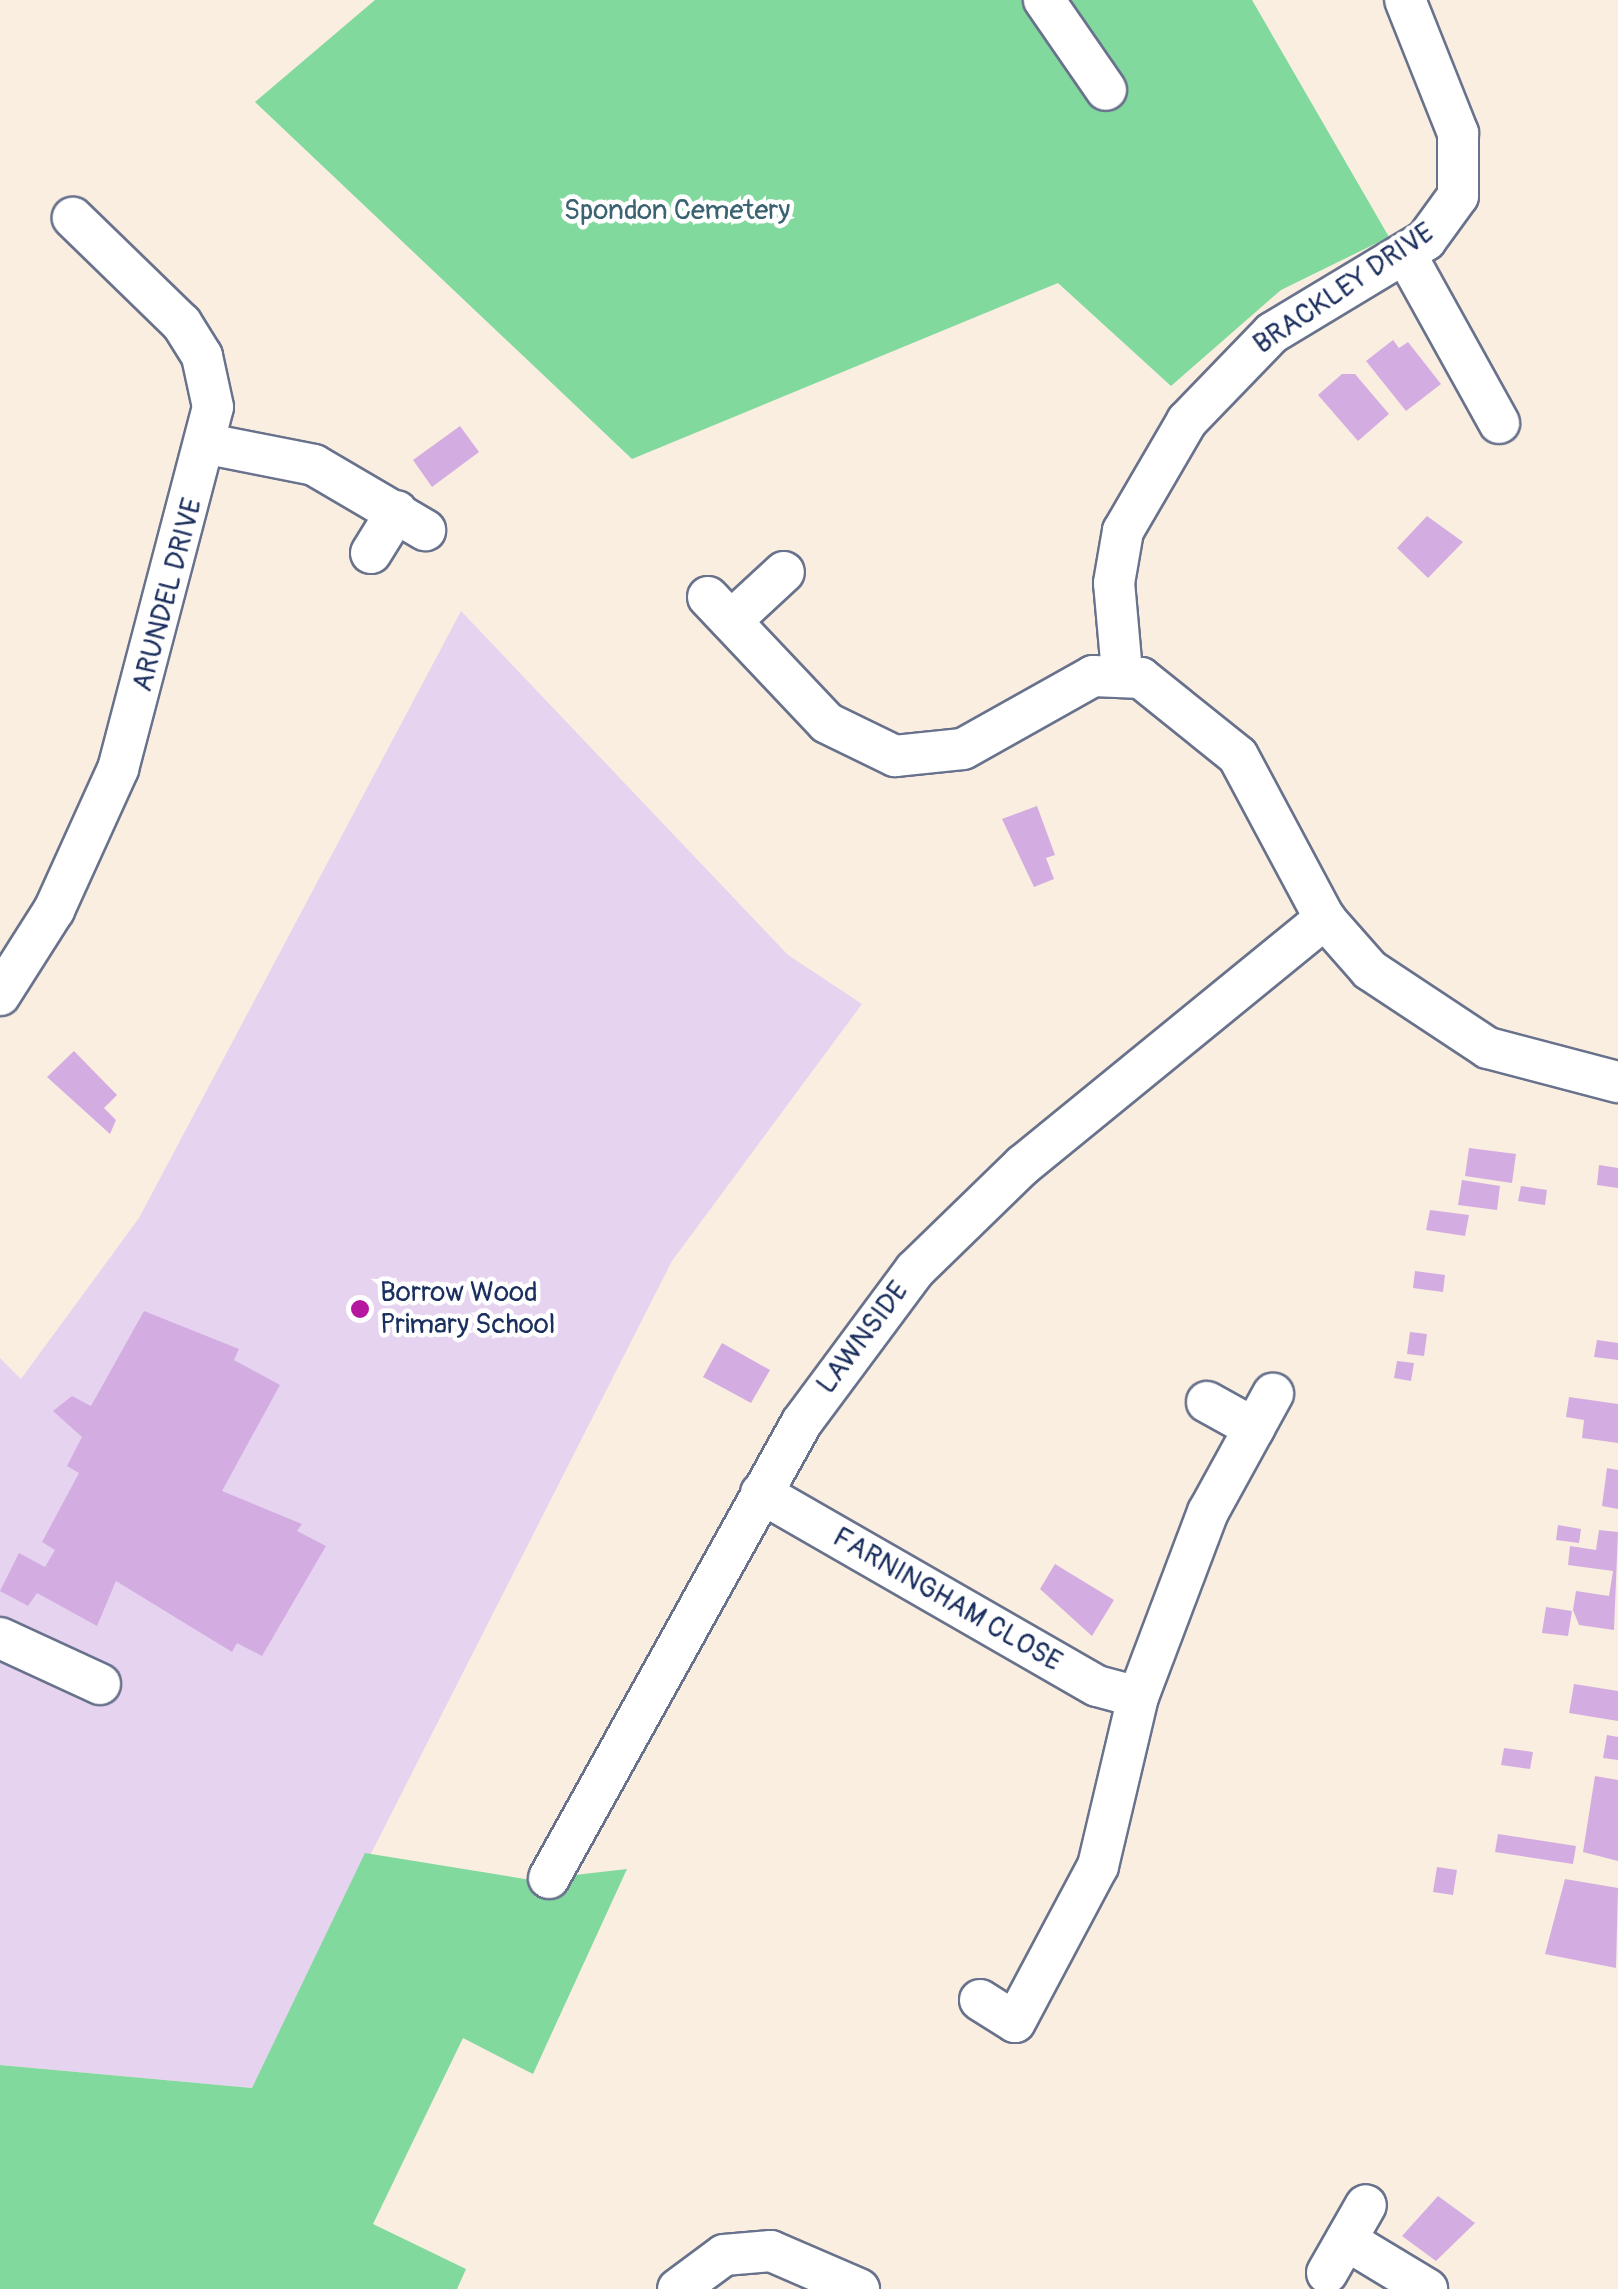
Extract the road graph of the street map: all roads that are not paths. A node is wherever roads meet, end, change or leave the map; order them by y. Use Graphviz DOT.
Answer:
graph roads {
  1 [pos="1044,0"];
  2 [pos="1404,0"];
  3 [pos="1106,90"];
  4 [pos="72,218"];
  5 [pos="1406,255"];
  6 [pos="1499,424"];
  7 [pos="208,444"];
  8 [pos="372,553"];
  9 [pos="784,572"];
  10 [pos="1122,672"];
  11 [pos="1325,920"];
  12 [pos="0,995"];
  13 [pos="1618,1082"];
  14 [pos="1207,1402"];
  15 [pos="761,1493"];
  16 [pos="0,1638"];
  17 [pos="100,1684"];
  18 [pos="1138,1696"];
  19 [pos="549,1878"];
  20 [pos="980,2000"];
  21 [pos="1366,2205"];
  22 [pos="678,2289"];
  23 [pos="859,2289"];
  24 [pos="1427,2289"];
  1 -- 3 [label="street"];
  2 -- 5 [label="street, BRACKLEY DRIVE"];
  4 -- 7 [label="street, ARUNDEL DRIVE"];
  5 -- 6 [label="street"];
  5 -- 10 [label="street, BRACKLEY DRIVE"];
  7 -- 8 [label="street"];
  7 -- 12 [label="street, ARUNDEL DRIVE"];
  9 -- 10 [label="street"];
  10 -- 11 [label="street"];
  11 -- 13 [label="street"];
  11 -- 15 [label="street, LAWNSIDE"];
  14 -- 18 [label="street"];
  15 -- 18 [label="street, FARNINGHAM CLOSE"];
  15 -- 19 [label="street, LAWNSIDE"];
  16 -- 17 [label="street"];
  18 -- 20 [label="street"];
  21 -- 24 [label="street"];
  22 -- 23 [label="street"];
}
